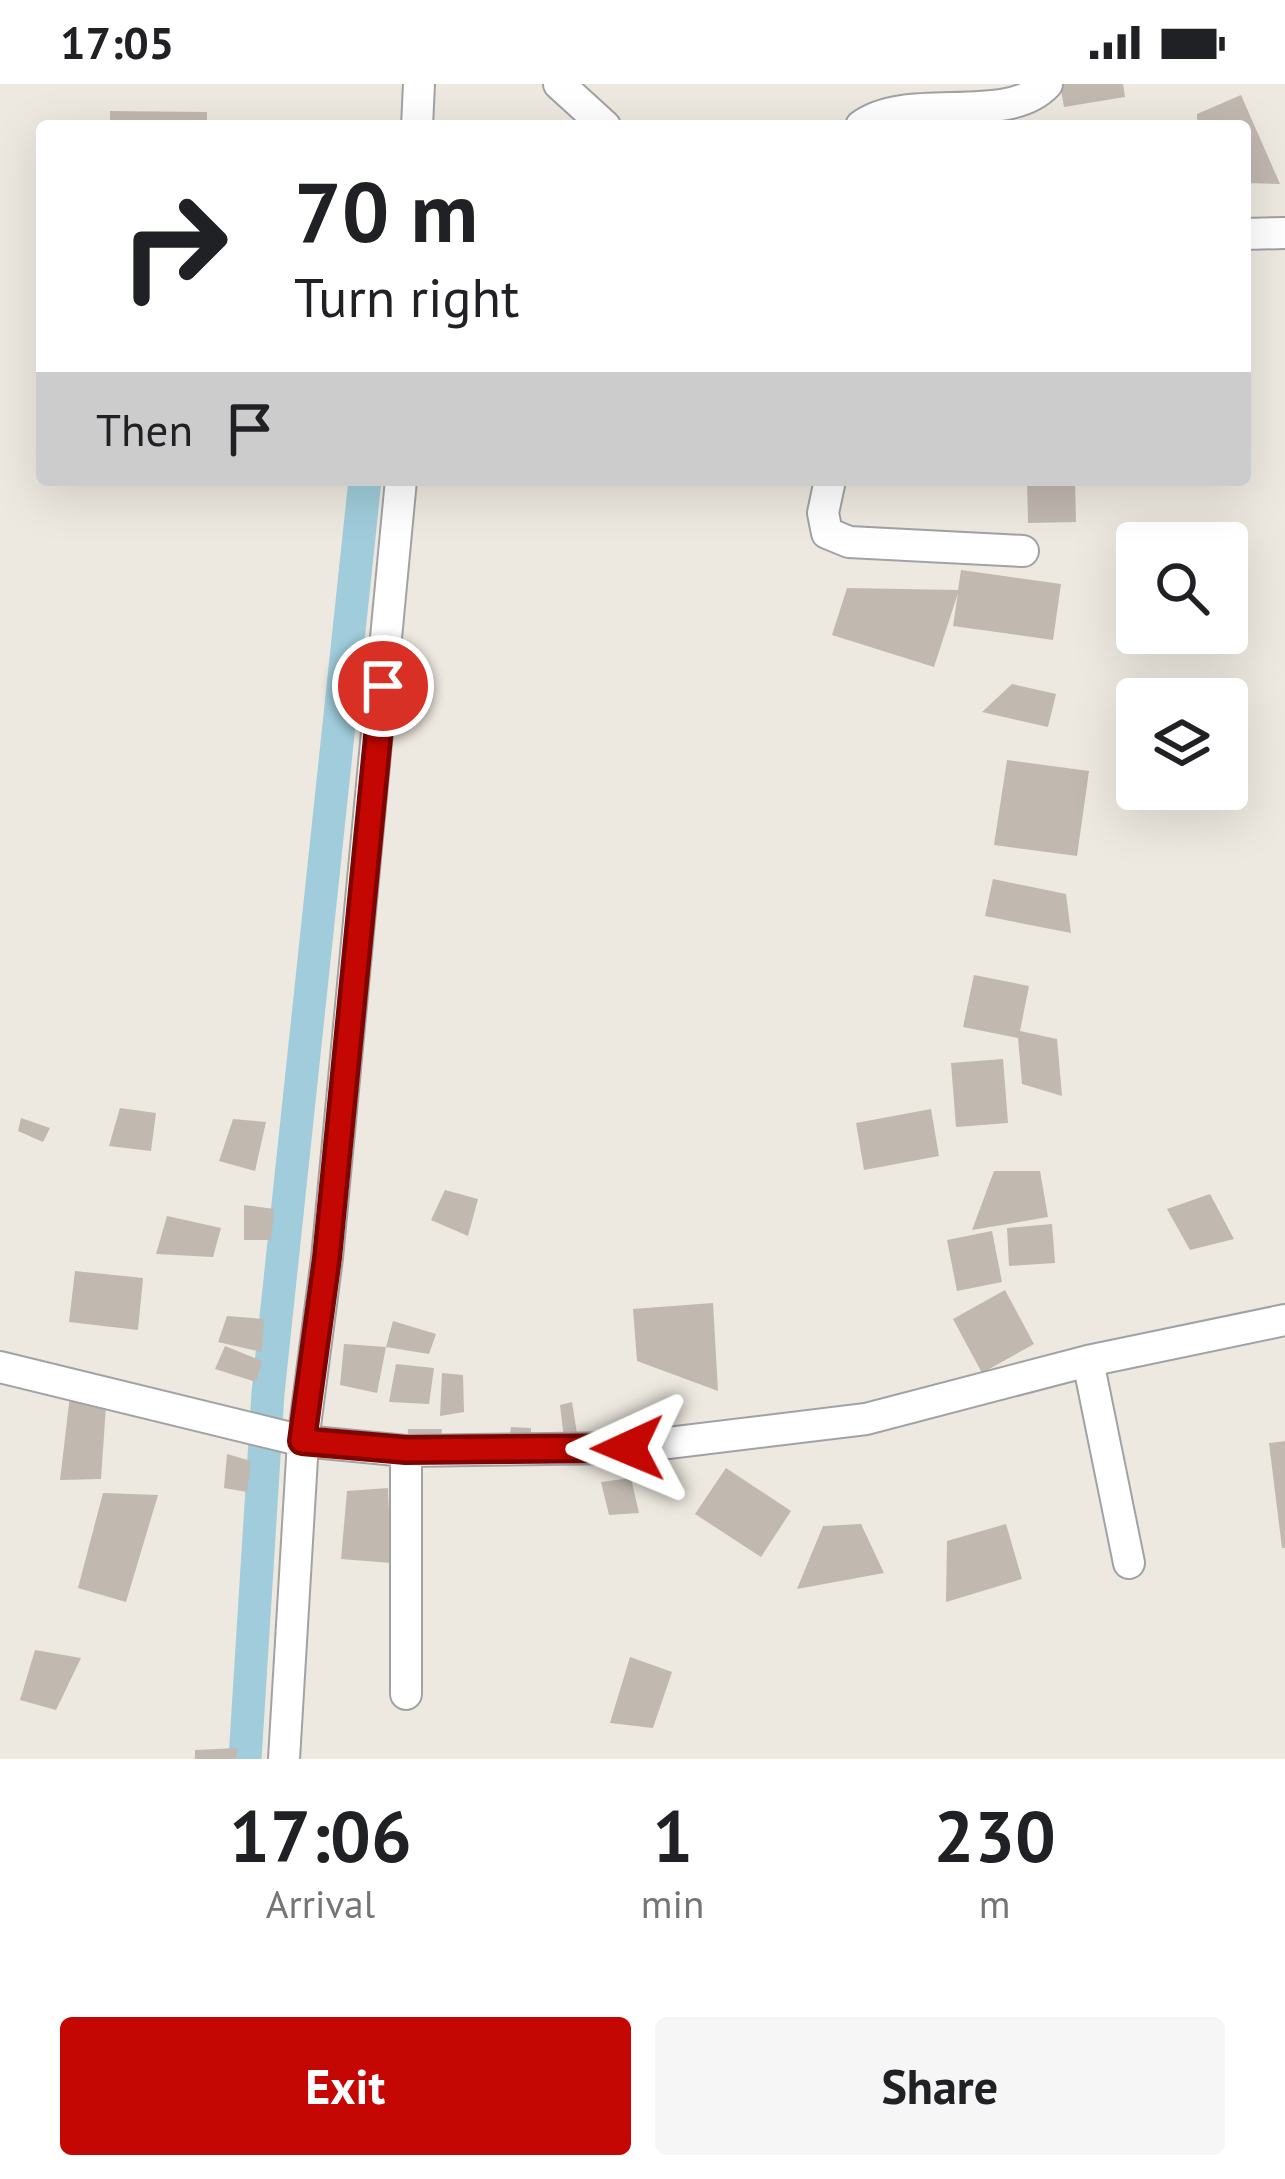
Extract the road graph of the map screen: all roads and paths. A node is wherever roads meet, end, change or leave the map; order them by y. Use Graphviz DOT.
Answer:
graph roads {
  1 [pos="419,84"];
  2 [pos="559,84"];
  3 [pos="1047,84"];
  4 [pos="417,120"];
  5 [pos="598,120"];
  6 [pos="877,120"];
  7 [pos="1285,233"];
  8 [pos="1251,234"];
  9 [pos="400,486"];
  10 [pos="829,486"];
  11 [pos="1024,551"];
  12 [pos="1285,1320"];
  13 [pos="1088,1361"];
  14 [pos="0,1367"];
  15 [pos="322,1443"];
  16 [pos="406,1450"];
  17 [pos="1129,1563"];
  18 [pos="406,1694"];
  19 [pos="284,1759"];
  1 -- 4 [label="street"];
  2 -- 5 [label="street"];
  3 -- 6 [label="street"];
  7 -- 8 [label="street"];
  9 -- 15 [label="street"];
  10 -- 11 [label="street"];
  12 -- 13 [label="street"];
  13 -- 16 [label="street"];
  13 -- 17 [label="street"];
  14 -- 15 [label="street"];
  15 -- 16 [label="street"];
  15 -- 19 [label="street"];
  16 -- 18 [label="street"];
}
